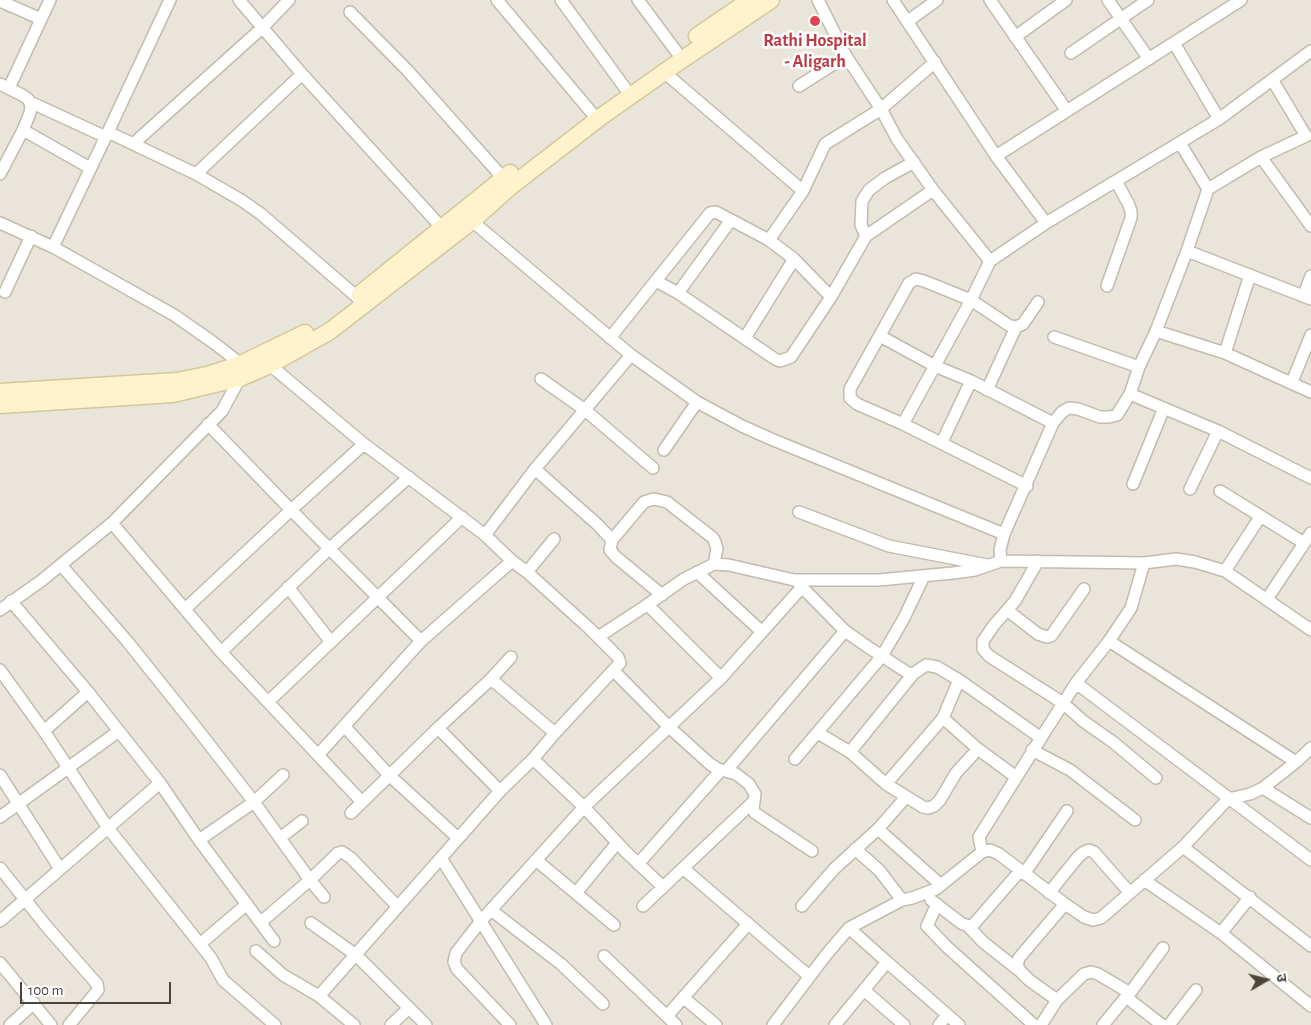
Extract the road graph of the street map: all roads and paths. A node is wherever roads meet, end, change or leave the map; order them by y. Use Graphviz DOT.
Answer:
graph roads {
  1 [pos="50,0"];
  2 [pos="170,0"];
  3 [pos="239,0"];
  4 [pos="289,0"];
  5 [pos="497,0"];
  6 [pos="561,0"];
  7 [pos="638,0"];
  8 [pos="750,0"];
  9 [pos="771,0"];
  10 [pos="818,0"];
  11 [pos="894,0"];
  12 [pos="937,0"];
  13 [pos="990,0"];
  14 [pos="1066,0"];
  15 [pos="1108,0"];
  16 [pos="1148,0"];
  17 [pos="1217,0"];
  18 [pos="1241,0"];
  19 [pos="0,1"];
  20 [pos="1224,11"];
  21 [pos="350,12"];
  22 [pos="40,19"];
  23 [pos="1121,19"];
  24 [pos="908,21"];
  25 [pos="262,28"];
  26 [pos="1016,37"];
  27 [pos="1174,43"];
  28 [pos="676,51"];
  29 [pos="1311,51"];
  30 [pos="1071,53"];
  31 [pos="846,56"];
  32 [pos="1149,59"];
  33 [pos="935,62"];
  34 [pos="664,72"];
  35 [pos="302,74"];
  36 [pos="1273,80"];
  37 [pos="5,86"];
  38 [pos="798,86"];
  39 [pos="624,88"];
  40 [pos="30,102"];
  41 [pos="881,109"];
  42 [pos="1067,111"];
  43 [pos="591,112"];
  44 [pos="1219,119"];
  45 [pos="23,130"];
  46 [pos="107,134"];
  47 [pos="1308,140"];
  48 [pos="1180,143"];
  49 [pos="133,144"];
  50 [pos="996,156"];
  51 [pos="1261,157"];
  52 [pos="914,162"];
  53 [pos="90,168"];
  54 [pos="0,174"];
  55 [pos="196,174"];
  56 [pos="503,178"];
  57 [pos="1116,181"];
  58 [pos="1208,189"];
  59 [pos="933,190"];
  60 [pos="803,191"];
  61 [pos="731,220"];
  62 [pos="472,222"];
  63 [pos="0,223"];
  64 [pos="1046,223"];
  65 [pos="1311,226"];
  66 [pos="442,228"];
  67 [pos="31,236"];
  68 [pos="866,236"];
  69 [pos="769,240"];
  70 [pos="52,247"];
  71 [pos="1187,251"];
  72 [pos="794,259"];
  73 [pos="990,261"];
  74 [pos="1250,275"];
  75 [pos="1311,276"];
  76 [pos="656,281"];
  77 [pos="1107,286"];
  78 [pos="5,292"];
  79 [pos="678,293"];
  80 [pos="357,297"];
  81 [pos="831,297"];
  82 [pos="1308,297"];
  83 [pos="971,300"];
  84 [pos="1038,302"];
  85 [pos="1016,327"];
  86 [pos="1156,331"];
  87 [pos="1311,335"];
  88 [pos="880,336"];
  89 [pos="1054,337"];
  90 [pos="610,338"];
  91 [pos="745,338"];
  92 [pos="299,344"];
  93 [pos="1225,353"];
  94 [pos="631,355"];
  95 [pos="270,365"];
  96 [pos="935,366"];
  97 [pos="1139,367"];
  98 [pos="240,371"];
  99 [pos="541,379"];
  100 [pos="971,381"];
  101 [pos="1292,382"];
  102 [pos="987,390"];
  103 [pos="0,392"];
  104 [pos="1311,392"];
  105 [pos="1130,394"];
  106 [pos="697,402"];
  107 [pos="0,405"];
  108 [pos="1164,408"];
  109 [pos="585,410"];
  110 [pos="1053,423"];
  111 [pos="208,424"];
  112 [pos="903,424"];
  113 [pos="1218,431"];
  114 [pos="942,442"];
  115 [pos="364,444"];
  116 [pos="664,450"];
  117 [pos="653,468"];
  118 [pos="535,469"];
  119 [pos="409,477"];
  120 [pos="1311,478"];
  121 [pos="1133,484"];
  122 [pos="1026,486"];
  123 [pos="1190,489"];
  124 [pos="1220,491"];
  125 [pos="290,510"];
  126 [pos="799,512"];
  127 [pos="462,516"];
  128 [pos="1260,517"];
  129 [pos="112,523"];
  130 [pos="1311,533"];
  131 [pos="1004,534"];
  132 [pos="485,535"];
  133 [pos="554,538"];
  134 [pos="612,540"];
  135 [pos="1304,543"];
  136 [pos="330,548"];
  137 [pos="1038,560"];
  138 [pos="512,561"];
  139 [pos="1001,561"];
  140 [pos="1144,563"];
  141 [pos="714,564"];
  142 [pos="61,565"];
  143 [pos="989,565"];
  144 [pos="1225,571"];
  145 [pos="527,572"];
  146 [pos="697,572"];
  147 [pos="924,576"];
  148 [pos="798,584"];
  149 [pos="288,588"];
  150 [pos="1084,589"];
  151 [pos="662,594"];
  152 [pos="378,597"];
  153 [pos="1267,598"];
  154 [pos="11,601"];
  155 [pos="648,605"];
  156 [pos="185,609"];
  157 [pos="0,610"];
  158 [pos="1007,610"];
  159 [pos="1311,616"];
  160 [pos="1307,628"];
  161 [pos="845,631"];
  162 [pos="762,632"];
  163 [pos="598,637"];
  164 [pos="421,641"];
  165 [pos="1109,641"];
  166 [pos="330,642"];
  167 [pos="221,652"];
  168 [pos="882,656"];
  169 [pos="511,657"];
  170 [pos="0,670"];
  171 [pos="614,671"];
  172 [pos="913,674"];
  173 [pos="721,678"];
  174 [pos="491,680"];
  175 [pos="960,680"];
  176 [pos="1076,683"];
  177 [pos="88,692"];
  178 [pos="268,702"];
  179 [pos="1063,703"];
  180 [pos="944,718"];
  181 [pos="344,726"];
  182 [pos="438,728"];
  183 [pos="670,728"];
  184 [pos="44,731"];
  185 [pos="119,731"];
  186 [pos="554,733"];
  187 [pos="818,733"];
  188 [pos="1041,738"];
  189 [pos="1311,748"];
  190 [pos="978,749"];
  191 [pos="1032,750"];
  192 [pos="850,752"];
  193 [pos="318,755"];
  194 [pos="533,759"];
  195 [pos="795,759"];
  196 [pos="1296,762"];
  197 [pos="68,767"];
  198 [pos="723,770"];
  199 [pos="0,775"];
  200 [pos="283,775"];
  201 [pos="389,776"];
  202 [pos="1016,777"];
  203 [pos="1156,778"];
  204 [pos="160,783"];
  205 [pos="886,784"];
  206 [pos="1263,788"];
  207 [pos="500,791"];
  208 [pos="906,797"];
  209 [pos="1228,799"];
  210 [pos="754,801"];
  211 [pos="254,802"];
  212 [pos="362,802"];
  213 [pos="18,804"];
  214 [pos="584,807"];
  215 [pos="1067,811"];
  216 [pos="351,813"];
  217 [pos="0,817"];
  218 [pos="1311,818"];
  219 [pos="1135,820"];
  220 [pos="302,821"];
  221 [pos="108,828"];
  222 [pos="878,829"];
  223 [pos="280,838"];
  224 [pos="458,838"];
  225 [pos="199,840"];
  226 [pos="617,843"];
  227 [pos="1183,847"];
  228 [pos="855,849"];
  229 [pos="812,851"];
  230 [pos="982,852"];
  231 [pos="441,858"];
  232 [pos="536,860"];
  233 [pos="1311,860"];
  234 [pos="638,864"];
  235 [pos="0,868"];
  236 [pos="683,868"];
  237 [pos="60,869"];
  238 [pos="1022,873"];
  239 [pos="310,880"];
  240 [pos="1144,880"];
  241 [pos="941,885"];
  242 [pos="662,887"];
  243 [pos="1130,892"];
  244 [pos="576,893"];
  245 [pos="1049,893"];
  246 [pos="924,894"];
  247 [pos="324,897"];
  248 [pos="26,898"];
  249 [pos="1250,898"];
  250 [pos="902,900"];
  251 [pos="247,904"];
  252 [pos="937,904"];
  253 [pos="1065,904"];
  254 [pos="643,906"];
  255 [pos="802,906"];
  256 [pos="398,907"];
  257 [pos="492,910"];
  258 [pos="0,921"];
  259 [pos="261,922"];
  260 [pos="480,922"];
  261 [pos="311,923"];
  262 [pos="748,924"];
  263 [pos="614,925"];
  264 [pos="968,926"];
  265 [pos="849,928"];
  266 [pos="1221,933"];
  267 [pos="274,941"];
  268 [pos="200,944"];
  269 [pos="1311,946"];
  270 [pos="1162,948"];
  271 [pos="256,951"];
  272 [pos="356,955"];
  273 [pos="604,956"];
  274 [pos="888,962"];
  275 [pos="1,968"];
  276 [pos="1021,972"];
  277 [pos="810,976"];
  278 [pos="864,990"];
  279 [pos="1196,990"];
  280 [pos="1128,995"];
  281 [pos="319,996"];
  282 [pos="684,998"];
  283 [pos="1057,1000"];
  284 [pos="34,1003"];
  285 [pos="603,1004"];
  286 [pos="1311,1006"];
  287 [pos="408,1008"];
  288 [pos="947,1015"];
  289 [pos="668,1016"];
  290 [pos="73,1024"];
  291 [pos="10,1025"];
  292 [pos="51,1025"];
  293 [pos="275,1025"];
  294 [pos="354,1025"];
  295 [pos="391,1025"];
  296 [pos="426,1025"];
  297 [pos="510,1025"];
  298 [pos="546,1025"];
  299 [pos="676,1025"];
  300 [pos="716,1025"];
  301 [pos="773,1025"];
  302 [pos="834,1025"];
  303 [pos="904,1025"];
  304 [pos="939,1025"];
  305 [pos="959,1025"];
  306 [pos="1034,1025"];
  307 [pos="1041,1025"];
  308 [pos="1104,1025"];
  309 [pos="1162,1025"];
  310 [pos="1169,1025"];
  1 -- 22 [label="street"];
  2 -- 46 [label="street"];
  3 -- 25 [label="street"];
  4 -- 25 [label="street"];
  5 -- 43 [label="street"];
  6 -- 39 [label="street"];
  7 -- 28 [label="street"];
  8 -- 28 [label="street"];
  9 -- 34 [label="street"];
  10 -- 31 [label="street"];
  11 -- 24 [label="street"];
  12 -- 24 [label="street"];
  13 -- 26 [label="street"];
  14 -- 26 [label="street"];
  15 -- 23 [label="street"];
  16 -- 23 [label="street"];
  17 -- 20 [label="street"];
  18 -- 20 [label="street"];
  19 -- 22 [label="street"];
  20 -- 27 [label="street"];
  21 -- 56 [label="street"];
  22 -- 37 [label="street"];
  23 -- 30 [label="street"];
  23 -- 32 [label="street"];
  24 -- 33 [label="street"];
  25 -- 35 [label="street"];
  25 -- 49 [label="street"];
  26 -- 42 [label="street"];
  27 -- 32 [label="street"];
  27 -- 44 [label="street"];
  28 -- 39 [label="street"];
  29 -- 36 [label="street"];
  31 -- 38 [label="street"];
  31 -- 41 [label="street"];
  32 -- 42 [label="street"];
  33 -- 41 [label="street"];
  33 -- 50 [label="street"];
  34 -- 60 [label="street"];
  34 -- 62 [label="street"];
  35 -- 55 [label="street"];
  35 -- 66 [label="street"];
  36 -- 44 [label="street"];
  36 -- 47 [label="street"];
  37 -- 40 [label="street"];
  39 -- 43 [label="street"];
  40 -- 45 [label="street"];
  40 -- 46 [label="street"];
  41 -- 52 [label="street"];
  41 -- 60 [label="street"];
  42 -- 50 [label="street"];
  43 -- 56 [label="street"];
  44 -- 48 [label="street"];
  45 -- 53 [label="street"];
  45 -- 54 [label="street"];
  46 -- 49 [label="street"];
  46 -- 53 [label="street"];
  47 -- 51 [label="street"];
  48 -- 57 [label="street"];
  48 -- 58 [label="street"];
  49 -- 55 [label="street"];
  50 -- 64 [label="street"];
  51 -- 58 [label="street"];
  51 -- 65 [label="street"];
  52 -- 59 [label="street"];
  52 -- 68 [label="street"];
  53 -- 70 [label="street"];
  55 -- 80 [label="street"];
  56 -- 66 [label="street"];
  57 -- 64 [label="street"];
  57 -- 77 [label="street"];
  58 -- 71 [label="street"];
  59 -- 68 [label="street"];
  59 -- 73 [label="street"];
  60 -- 69 [label="street"];
  61 -- 69 [label="street"];
  61 -- 76 [label="street"];
  61 -- 79 [label="street"];
  62 -- 90 [label="street"];
  62 -- 92 [label="street"];
  63 -- 67 [label="street"];
  64 -- 73 [label="street"];
  66 -- 80 [label="street"];
  67 -- 70 [label="street"];
  67 -- 78 [label="street"];
  68 -- 81 [label="street"];
  69 -- 72 [label="street"];
  70 -- 98 [label="street"];
  71 -- 74 [label="street"];
  71 -- 86 [label="street"];
  72 -- 81 [label="street"];
  72 -- 91 [label="street"];
  73 -- 83 [label="street"];
  74 -- 82 [label="street"];
  74 -- 93 [label="street"];
  75 -- 82 [label="street"];
  76 -- 79 [label="street"];
  76 -- 90 [label="street"];
  79 -- 91 [label="street"];
  80 -- 92 [label="street"];
  81 -- 91 [label="street"];
  83 -- 85 [label="street"];
  83 -- 88 [label="street"];
  83 -- 96 [label="street"];
  84 -- 85 [label="street"];
  85 -- 102 [label="street"];
  86 -- 93 [label="street"];
  86 -- 97 [label="street"];
  87 -- 101 [label="street"];
  88 -- 96 [label="street"];
  88 -- 112 [label="street"];
  89 -- 97 [label="street"];
  90 -- 94 [label="street"];
  92 -- 95 [label="street"];
  92 -- 98 [label="street"];
  93 -- 101 [label="street"];
  94 -- 106 [label="street"];
  94 -- 109 [label="street"];
  95 -- 98 [label="street"];
  95 -- 115 [label="street"];
  96 -- 100 [label="street"];
  96 -- 112 [label="street"];
  97 -- 105 [label="street"];
  98 -- 103 [label="street"];
  98 -- 107 [label="street"];
  98 -- 111 [label="street"];
  99 -- 109 [label="street"];
  100 -- 102 [label="street"];
  100 -- 114 [label="street"];
  101 -- 104 [label="street"];
  102 -- 110 [label="street"];
  105 -- 108 [label="street"];
  105 -- 110 [label="street"];
  106 -- 116 [label="street"];
  106 -- 131 [label="street"];
  108 -- 113 [label="street"];
  108 -- 121 [label="street"];
  109 -- 117 [label="street"];
  109 -- 118 [label="street"];
  110 -- 122 [label="street"];
  111 -- 125 [label="street"];
  111 -- 129 [label="street"];
  112 -- 114 [label="street"];
  113 -- 120 [label="street"];
  113 -- 123 [label="street"];
  114 -- 122 [label="street"];
  115 -- 119 [label="street"];
  115 -- 125 [label="street"];
  118 -- 132 [label="street"];
  118 -- 134 [label="street"];
  119 -- 127 [label="street"];
  119 -- 136 [label="street"];
  122 -- 131 [label="street"];
  124 -- 128 [label="street"];
  125 -- 136 [label="street"];
  125 -- 156 [label="street"];
  126 -- 143 [label="street"];
  127 -- 132 [label="street"];
  127 -- 152 [label="street"];
  128 -- 135 [label="street"];
  128 -- 144 [label="street"];
  129 -- 142 [label="street"];
  129 -- 156 [label="street"];
  130 -- 135 [label="street"];
  131 -- 139 [label="street"];
  132 -- 138 [label="street"];
  133 -- 145 [label="street"];
  134 -- 141 [label="street"];
  134 -- 151 [label="street"];
  135 -- 153 [label="street"];
  136 -- 149 [label="street"];
  136 -- 152 [label="street"];
  137 -- 139 [label="street"];
  137 -- 140 [label="street"];
  137 -- 158 [label="street"];
  138 -- 145 [label="street"];
  138 -- 164 [label="street"];
  139 -- 143 [label="street"];
  140 -- 144 [label="street"];
  140 -- 165 [label="street"];
  141 -- 146 [label="street"];
  141 -- 148 [label="street"];
  142 -- 154 [label="street"];
  142 -- 211 [label="street"];
  143 -- 147 [label="street"];
  144 -- 153 [label="street"];
  145 -- 163 [label="street"];
  146 -- 151 [label="street"];
  146 -- 162 [label="street"];
  147 -- 148 [label="street"];
  147 -- 168 [label="street"];
  148 -- 161 [label="street"];
  148 -- 162 [label="street"];
  149 -- 166 [label="street"];
  149 -- 167 [label="street"];
  150 -- 158 [label="street"];
  151 -- 155 [label="street"];
  152 -- 164 [label="street"];
  152 -- 166 [label="street"];
  153 -- 160 [label="street"];
  154 -- 157 [label="street"];
  154 -- 177 [label="street"];
  155 -- 163 [label="street"];
  155 -- 173 [label="street"];
  156 -- 167 [label="street"];
  158 -- 179 [label="street"];
  159 -- 160 [label="street"];
  161 -- 168 [label="street"];
  161 -- 198 [label="street"];
  162 -- 173 [label="street"];
  163 -- 171 [label="street"];
  164 -- 181 [label="street"];
  165 -- 176 [label="street"];
  165 -- 196 [label="street"];
  166 -- 178 [label="street"];
  167 -- 178 [label="street"];
  168 -- 172 [label="street"];
  168 -- 187 [label="street"];
  169 -- 174 [label="street"];
  170 -- 184 [label="street"];
  171 -- 183 [label="street"];
  171 -- 186 [label="street"];
  172 -- 175 [label="street"];
  172 -- 192 [label="street"];
  173 -- 183 [label="street"];
  174 -- 182 [label="street"];
  174 -- 186 [label="street"];
  175 -- 180 [label="street"];
  175 -- 188 [label="street"];
  176 -- 179 [label="street"];
  176 -- 209 [label="street"];
  177 -- 184 [label="street"];
  177 -- 185 [label="street"];
  178 -- 193 [label="street"];
  179 -- 188 [label="street"];
  179 -- 203 [label="street"];
  180 -- 190 [label="street"];
  180 -- 205 [label="street"];
  181 -- 193 [label="street"];
  181 -- 201 [label="street"];
  182 -- 201 [label="street"];
  182 -- 207 [label="street"];
  183 -- 198 [label="street"];
  183 -- 214 [label="street"];
  184 -- 197 [label="street"];
  185 -- 197 [label="street"];
  185 -- 204 [label="street"];
  186 -- 194 [label="street"];
  187 -- 192 [label="street"];
  187 -- 195 [label="street"];
  188 -- 191 [label="street"];
  189 -- 196 [label="street"];
  190 -- 202 [label="street"];
  190 -- 208 [label="street"];
  191 -- 202 [label="street"];
  191 -- 219 [label="street"];
  192 -- 205 [label="street"];
  193 -- 212 [label="street"];
  194 -- 207 [label="street"];
  194 -- 214 [label="street"];
  196 -- 206 [label="street"];
  197 -- 213 [label="street"];
  197 -- 221 [label="street"];
  198 -- 210 [label="street"];
  198 -- 234 [label="street"];
  199 -- 213 [label="street"];
  200 -- 211 [label="street"];
  201 -- 212 [label="street"];
  201 -- 224 [label="street"];
  202 -- 230 [label="street"];
  204 -- 221 [label="street"];
  204 -- 225 [label="street"];
  205 -- 208 [label="street"];
  206 -- 209 [label="street"];
  206 -- 218 [label="street"];
  207 -- 224 [label="street"];
  208 -- 222 [label="street"];
  209 -- 227 [label="street"];
  209 -- 233 [label="street"];
  210 -- 229 [label="street"];
  210 -- 236 [label="street"];
  211 -- 223 [label="street"];
  211 -- 225 [label="street"];
  212 -- 216 [label="street"];
  213 -- 217 [label="street"];
  213 -- 237 [label="street"];
  214 -- 226 [label="street"];
  214 -- 232 [label="street"];
  215 -- 238 [label="street"];
  220 -- 223 [label="street"];
  221 -- 237 [label="street"];
  221 -- 268 [label="street"];
  222 -- 228 [label="street"];
  222 -- 241 [label="street"];
  223 -- 239 [label="street"];
  224 -- 231 [label="street"];
  225 -- 251 [label="street"];
  226 -- 234 [label="street"];
  226 -- 244 [label="street"];
  227 -- 240 [label="street"];
  227 -- 249 [label="street"];
  228 -- 250 [label="street"];
  228 -- 255 [label="street"];
  230 -- 238 [label="street"];
  230 -- 241 [label="street"];
  231 -- 256 [label="street"];
  231 -- 260 [label="street"];
  232 -- 244 [label="street"];
  232 -- 257 [label="street"];
  234 -- 242 [label="street"];
  235 -- 248 [label="street"];
  236 -- 242 [label="street"];
  236 -- 262 [label="street"];
  237 -- 248 [label="street"];
  238 -- 245 [label="street"];
  238 -- 264 [label="street"];
  239 -- 247 [label="street"];
  239 -- 256 [label="street"];
  239 -- 259 [label="street"];
  240 -- 243 [label="street"];
  240 -- 266 [label="street"];
  241 -- 246 [label="street"];
  242 -- 254 [label="street"];
  243 -- 245 [label="street"];
  243 -- 253 [label="street"];
  244 -- 263 [label="street"];
  245 -- 253 [label="street"];
  246 -- 250 [label="street"];
  246 -- 252 [label="street"];
  248 -- 258 [label="street"];
  248 -- 290 [label="street"];
  249 -- 266 [label="street"];
  249 -- 269 [label="street"];
  250 -- 265 [label="street"];
  251 -- 259 [label="street"];
  251 -- 268 [label="street"];
  252 -- 264 [label="street"];
  252 -- 306 [label="street"];
  253 -- 276 [label="street"];
  256 -- 272 [label="street"];
  257 -- 260 [label="street"];
  257 -- 285 [label="street"];
  259 -- 267 [label="street"];
  260 -- 297 [label="street"];
  260 -- 298 [label="street"];
  261 -- 272 [label="street"];
  262 -- 277 [label="street"];
  262 -- 282 [label="street"];
  264 -- 276 [label="street"];
  265 -- 274 [label="street"];
  265 -- 277 [label="street"];
  266 -- 286 [label="street"];
  268 -- 293 [label="street"];
  270 -- 280 [label="street"];
  271 -- 281 [label="street"];
  272 -- 281 [label="street"];
  272 -- 287 [label="street"];
  273 -- 289 [label="street"];
  274 -- 278 [label="street"];
  274 -- 288 [label="street"];
  275 -- 284 [label="street"];
  276 -- 283 [label="street"];
  277 -- 301 [label="street"];
  278 -- 302 [label="street"];
  278 -- 303 [label="street"];
  279 -- 310 [label="street"];
  280 -- 283 [label="street"];
  280 -- 308 [label="street"];
  280 -- 309 [label="street"];
  281 -- 294 [label="street"];
  282 -- 289 [label="street"];
  282 -- 300 [label="street"];
  283 -- 307 [label="street"];
  284 -- 291 [label="street"];
  284 -- 292 [label="street"];
  287 -- 295 [label="street"];
  287 -- 296 [label="street"];
  288 -- 304 [label="street"];
  288 -- 305 [label="street"];
  289 -- 299 [label="street"];
}
